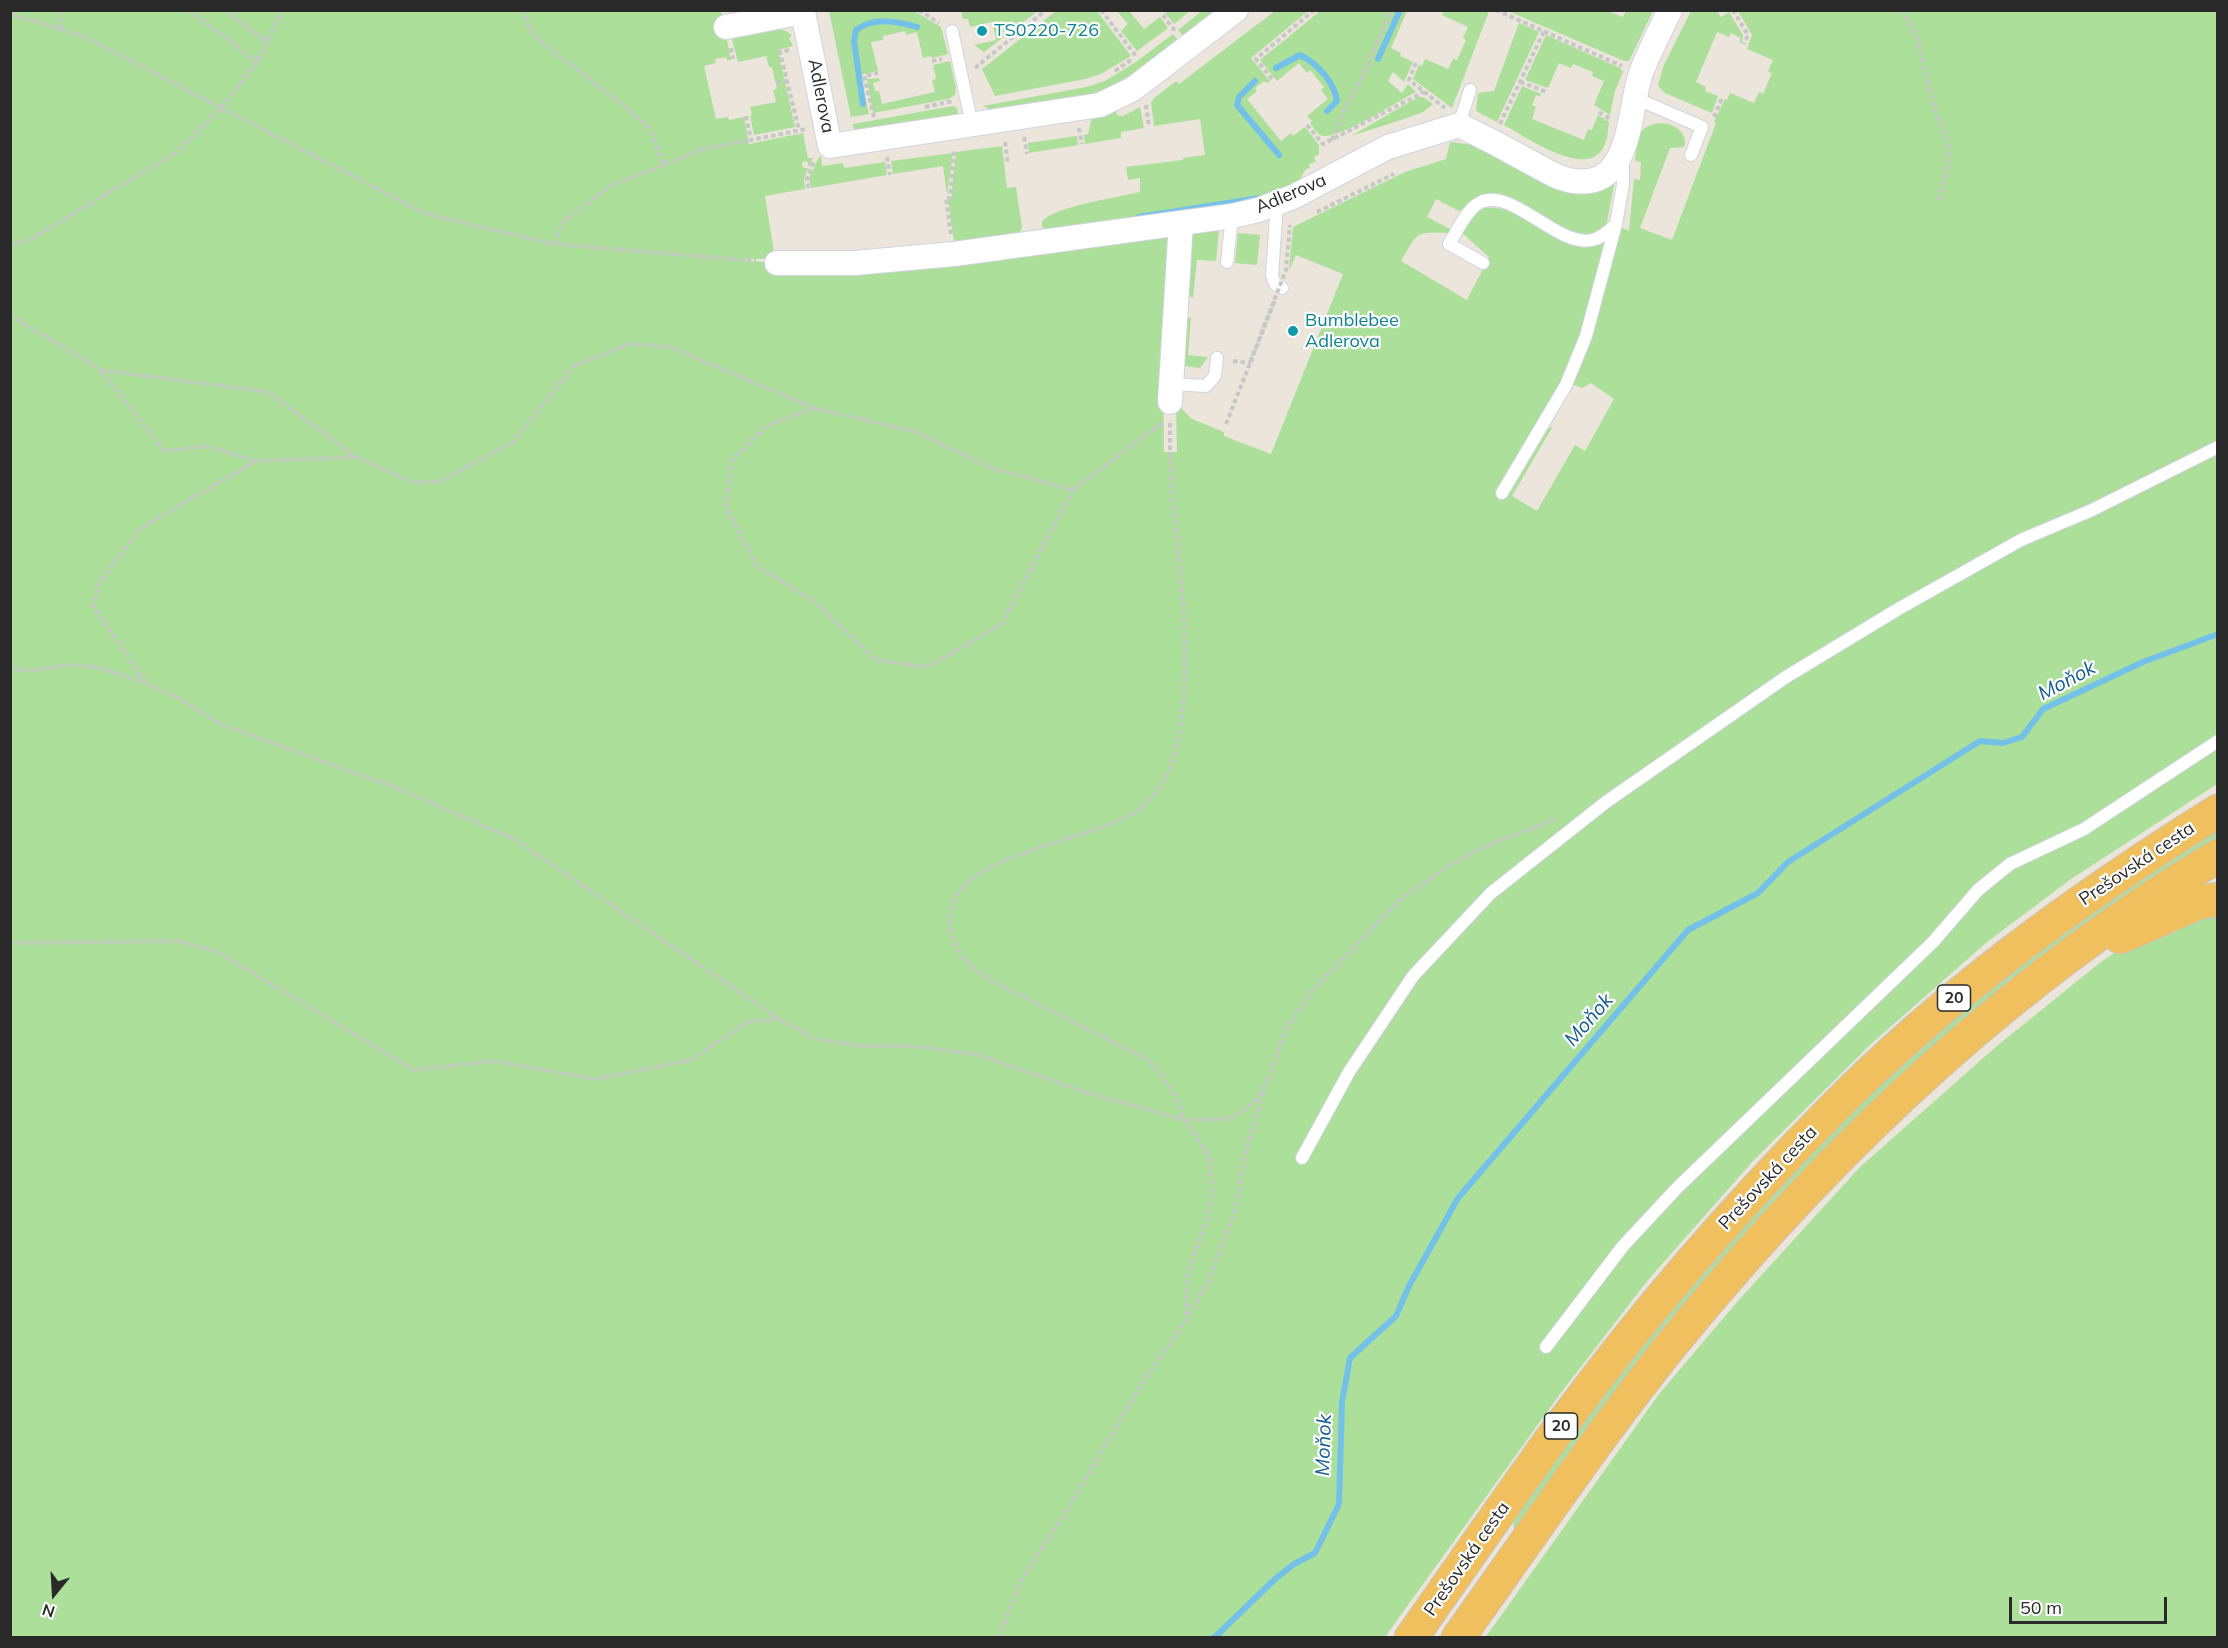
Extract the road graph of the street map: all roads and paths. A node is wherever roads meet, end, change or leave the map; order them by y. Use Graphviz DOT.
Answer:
graph roads {
  1 [pos="57,10"];
  2 [pos="189,10"];
  3 [pos="224,10"];
  4 [pos="283,10"];
  5 [pos="522,10"];
  6 [pos="919,10"];
  7 [pos="1046,10"];
  8 [pos="1101,10"];
  9 [pos="1236,10"];
  10 [pos="1314,10"];
  11 [pos="1391,10"];
  12 [pos="1496,10"];
  13 [pos="1670,10"];
  14 [pos="1733,10"];
  15 [pos="1902,10"];
  16 [pos="10,14"];
  17 [pos="1162,15"];
  18 [pos="930,18"];
  19 [pos="1180,22"];
  20 [pos="726,27"];
  21 [pos="1173,28"];
  22 [pos="62,29"];
  23 [pos="952,31"];
  24 [pos="1544,31"];
  25 [pos="1164,35"];
  26 [pos="267,42"];
  27 [pos="1744,44"];
  28 [pos="810,45"];
  29 [pos="1145,49"];
  30 [pos="1136,56"];
  31 [pos="942,59"];
  32 [pos="932,61"];
  33 [pos="257,62"];
  34 [pos="1416,63"];
  35 [pos="1629,69"];
  36 [pos="878,73"];
  37 [pos="1112,73"];
  38 [pos="963,78"];
  39 [pos="1272,79"];
  40 [pos="787,81"];
  41 [pos="1520,82"];
  42 [pos="776,84"];
  43 [pos="1470,90"];
  44 [pos="1424,92"];
  45 [pos="1547,92"];
  46 [pos="1722,98"];
  47 [pos="1635,99"];
  48 [pos="1436,102"];
  49 [pos="924,107"];
  50 [pos="1147,107"];
  51 [pos="221,108"];
  52 [pos="1599,112"];
  53 [pos="1615,112"];
  54 [pos="883,115"];
  55 [pos="746,116"];
  56 [pos="1456,116"];
  57 [pos="1714,117"];
  58 [pos="964,118"];
  59 [pos="827,125"];
  60 [pos="1307,125"];
  61 [pos="1149,127"];
  62 [pos="1499,127"];
  63 [pos="1080,129"];
  64 [pos="799,130"];
  65 [pos="752,140"];
  66 [pos="1332,140"];
  67 [pos="1082,144"];
  68 [pos="1005,146"];
  69 [pos="1622,153"];
  70 [pos="1690,155"];
  71 [pos="888,162"];
  72 [pos="1008,164"];
  73 [pos="663,165"];
  74 [pos="1394,174"];
  75 [pos="890,175"];
  76 [pos="807,178"];
  77 [pos="808,188"];
  78 [pos="1939,200"];
  79 [pos="1278,203"];
  80 [pos="1311,215"];
  81 [pos="1301,220"];
  82 [pos="1181,223"];
  83 [pos="1231,224"];
  84 [pos="1616,224"];
  85 [pos="554,244"];
  86 [pos="10,245"];
  87 [pos="954,254"];
  88 [pos="777,262"];
  89 [pos="1227,262"];
  90 [pos="1483,263"];
  91 [pos="1282,288"];
  92 [pos="1272,308"];
  93 [pos="10,315"];
  94 [pos="1221,359"];
  95 [pos="1251,362"];
  96 [pos="100,370"];
  97 [pos="1170,401"];
  98 [pos="814,408"];
  99 [pos="1226,424"];
  100 [pos="2217,447"];
  101 [pos="357,457"];
  102 [pos="256,461"];
  103 [pos="1073,490"];
  104 [pos="1502,493"];
  105 [pos="10,668"];
  106 [pos="145,683"];
  107 [pos="2217,741"];
  108 [pos="2217,811"];
  109 [pos="1559,818"];
  110 [pos="2217,855"];
  111 [pos="2217,899"];
  112 [pos="10,943"];
  113 [pos="2055,966"];
  114 [pos="779,1019"];
  115 [pos="1268,1080"];
  116 [pos="1185,1120"];
  117 [pos="1302,1158"];
  118 [pos="1185,1320"];
  119 [pos="1546,1347"];
  120 [pos="999,1638"];
  121 [pos="1411,1638"];
  122 [pos="1458,1638"];
  1 -- 22 [label="path"];
  2 -- 33 [label="path"];
  3 -- 26 [label="path"];
  4 -- 26 [label="path"];
  5 -- 73 [label="path"];
  6 -- 18 [label="path"];
  7 -- 38 [label="path"];
  8 -- 30 [label="path"];
  9 -- 58 [label="street, Adlerova"];
  10 -- 39 [label="path"];
  11 -- 66 [label="path"];
  12 -- 24 [label="path"];
  13 -- 47 [label="street"];
  14 -- 27 [label="path"];
  15 -- 78 [label="path"];
  16 -- 22 [label="path"];
  17 -- 21 [label="path"];
  19 -- 21 [label="path"];
  20 -- 28 [label="street, Adlerova"];
  21 -- 25 [label="path"];
  22 -- 51 [label="path"];
  23 -- 38 [label="lane"];
  24 -- 35 [label="path"];
  24 -- 41 [label="path"];
  26 -- 33 [label="path"];
  28 -- 40 [label="path"];
  28 -- 59 [label="street, Adlerova"];
  29 -- 30 [label="path"];
  30 -- 37 [label="path"];
  31 -- 32 [label="path"];
  33 -- 51 [label="path"];
  34 -- 44 [label="path"];
  36 -- 54 [label="path"];
  38 -- 58 [label="lane"];
  40 -- 42 [label="path"];
  40 -- 64 [label="path"];
  41 -- 45 [label="path"];
  41 -- 62 [label="path"];
  43 -- 56 [label="lane"];
  44 -- 48 [label="path"];
  44 -- 66 [label="path"];
  46 -- 57 [label="path"];
  47 -- 69 [label="street"];
  47 -- 70 [label="lane"];
  49 -- 58 [label="path"];
  50 -- 61 [label="path"];
  51 -- 85 [label="path"];
  51 -- 86 [label="path"];
  52 -- 53 [label="path"];
  55 -- 65 [label="path"];
  56 -- 69 [label="street"];
  56 -- 79 [label="street, Adlerova"];
  58 -- 59 [label="street, Adlerova"];
  58 -- 87 [label="path"];
  59 -- 64 [label="path"];
  60 -- 66 [label="path"];
  63 -- 67 [label="path"];
  64 -- 65 [label="path"];
  65 -- 73 [label="path"];
  68 -- 72 [label="path"];
  69 -- 84 [label="lane"];
  71 -- 75 [label="path"];
  73 -- 85 [label="path"];
  74 -- 80 [label="path"];
  76 -- 77 [label="path"];
  79 -- 83 [label="street, Adlerova"];
  79 -- 91 [label="lane"];
  81 -- 95 [label="path, bridge"];
  82 -- 83 [label="street, Adlerova"];
  82 -- 87 [label="street, Adlerova"];
  82 -- 97 [label="street"];
  83 -- 89 [label="lane"];
  84 -- 90 [label="lane"];
  84 -- 104 [label="lane"];
  85 -- 88 [label="path"];
  87 -- 88 [label="street, Adlerova"];
  92 -- 95 [label="path"];
  93 -- 96 [label="path"];
  94 -- 95 [label="path"];
  94 -- 97 [label="lane"];
  95 -- 99 [label="path"];
  96 -- 101 [label="path"];
  96 -- 102 [label="path"];
  97 -- 103 [label="path"];
  97 -- 116 [label="path"];
  98 -- 101 [label="path"];
  98 -- 103 [label="path"];
  98 -- 103 [label="path"];
  100 -- 117 [label="lane"];
  101 -- 102 [label="path"];
  102 -- 106 [label="path"];
  105 -- 106 [label="path"];
  106 -- 114 [label="path"];
  107 -- 119 [label="lane"];
  108 -- 121 [label="highway, Prešovská cesta / 20"];
  109 -- 115 [label="path"];
  110 -- 113 [label="highway, Prešovská cesta / 20"];
  111 -- 113 [label="highway"];
  112 -- 114 [label="path"];
  113 -- 122 [label="highway, Prešovská cesta / 20"];
  114 -- 116 [label="path"];
  115 -- 116 [label="path"];
  115 -- 118 [label="path"];
  116 -- 118 [label="path"];
  118 -- 120 [label="path"];
}
